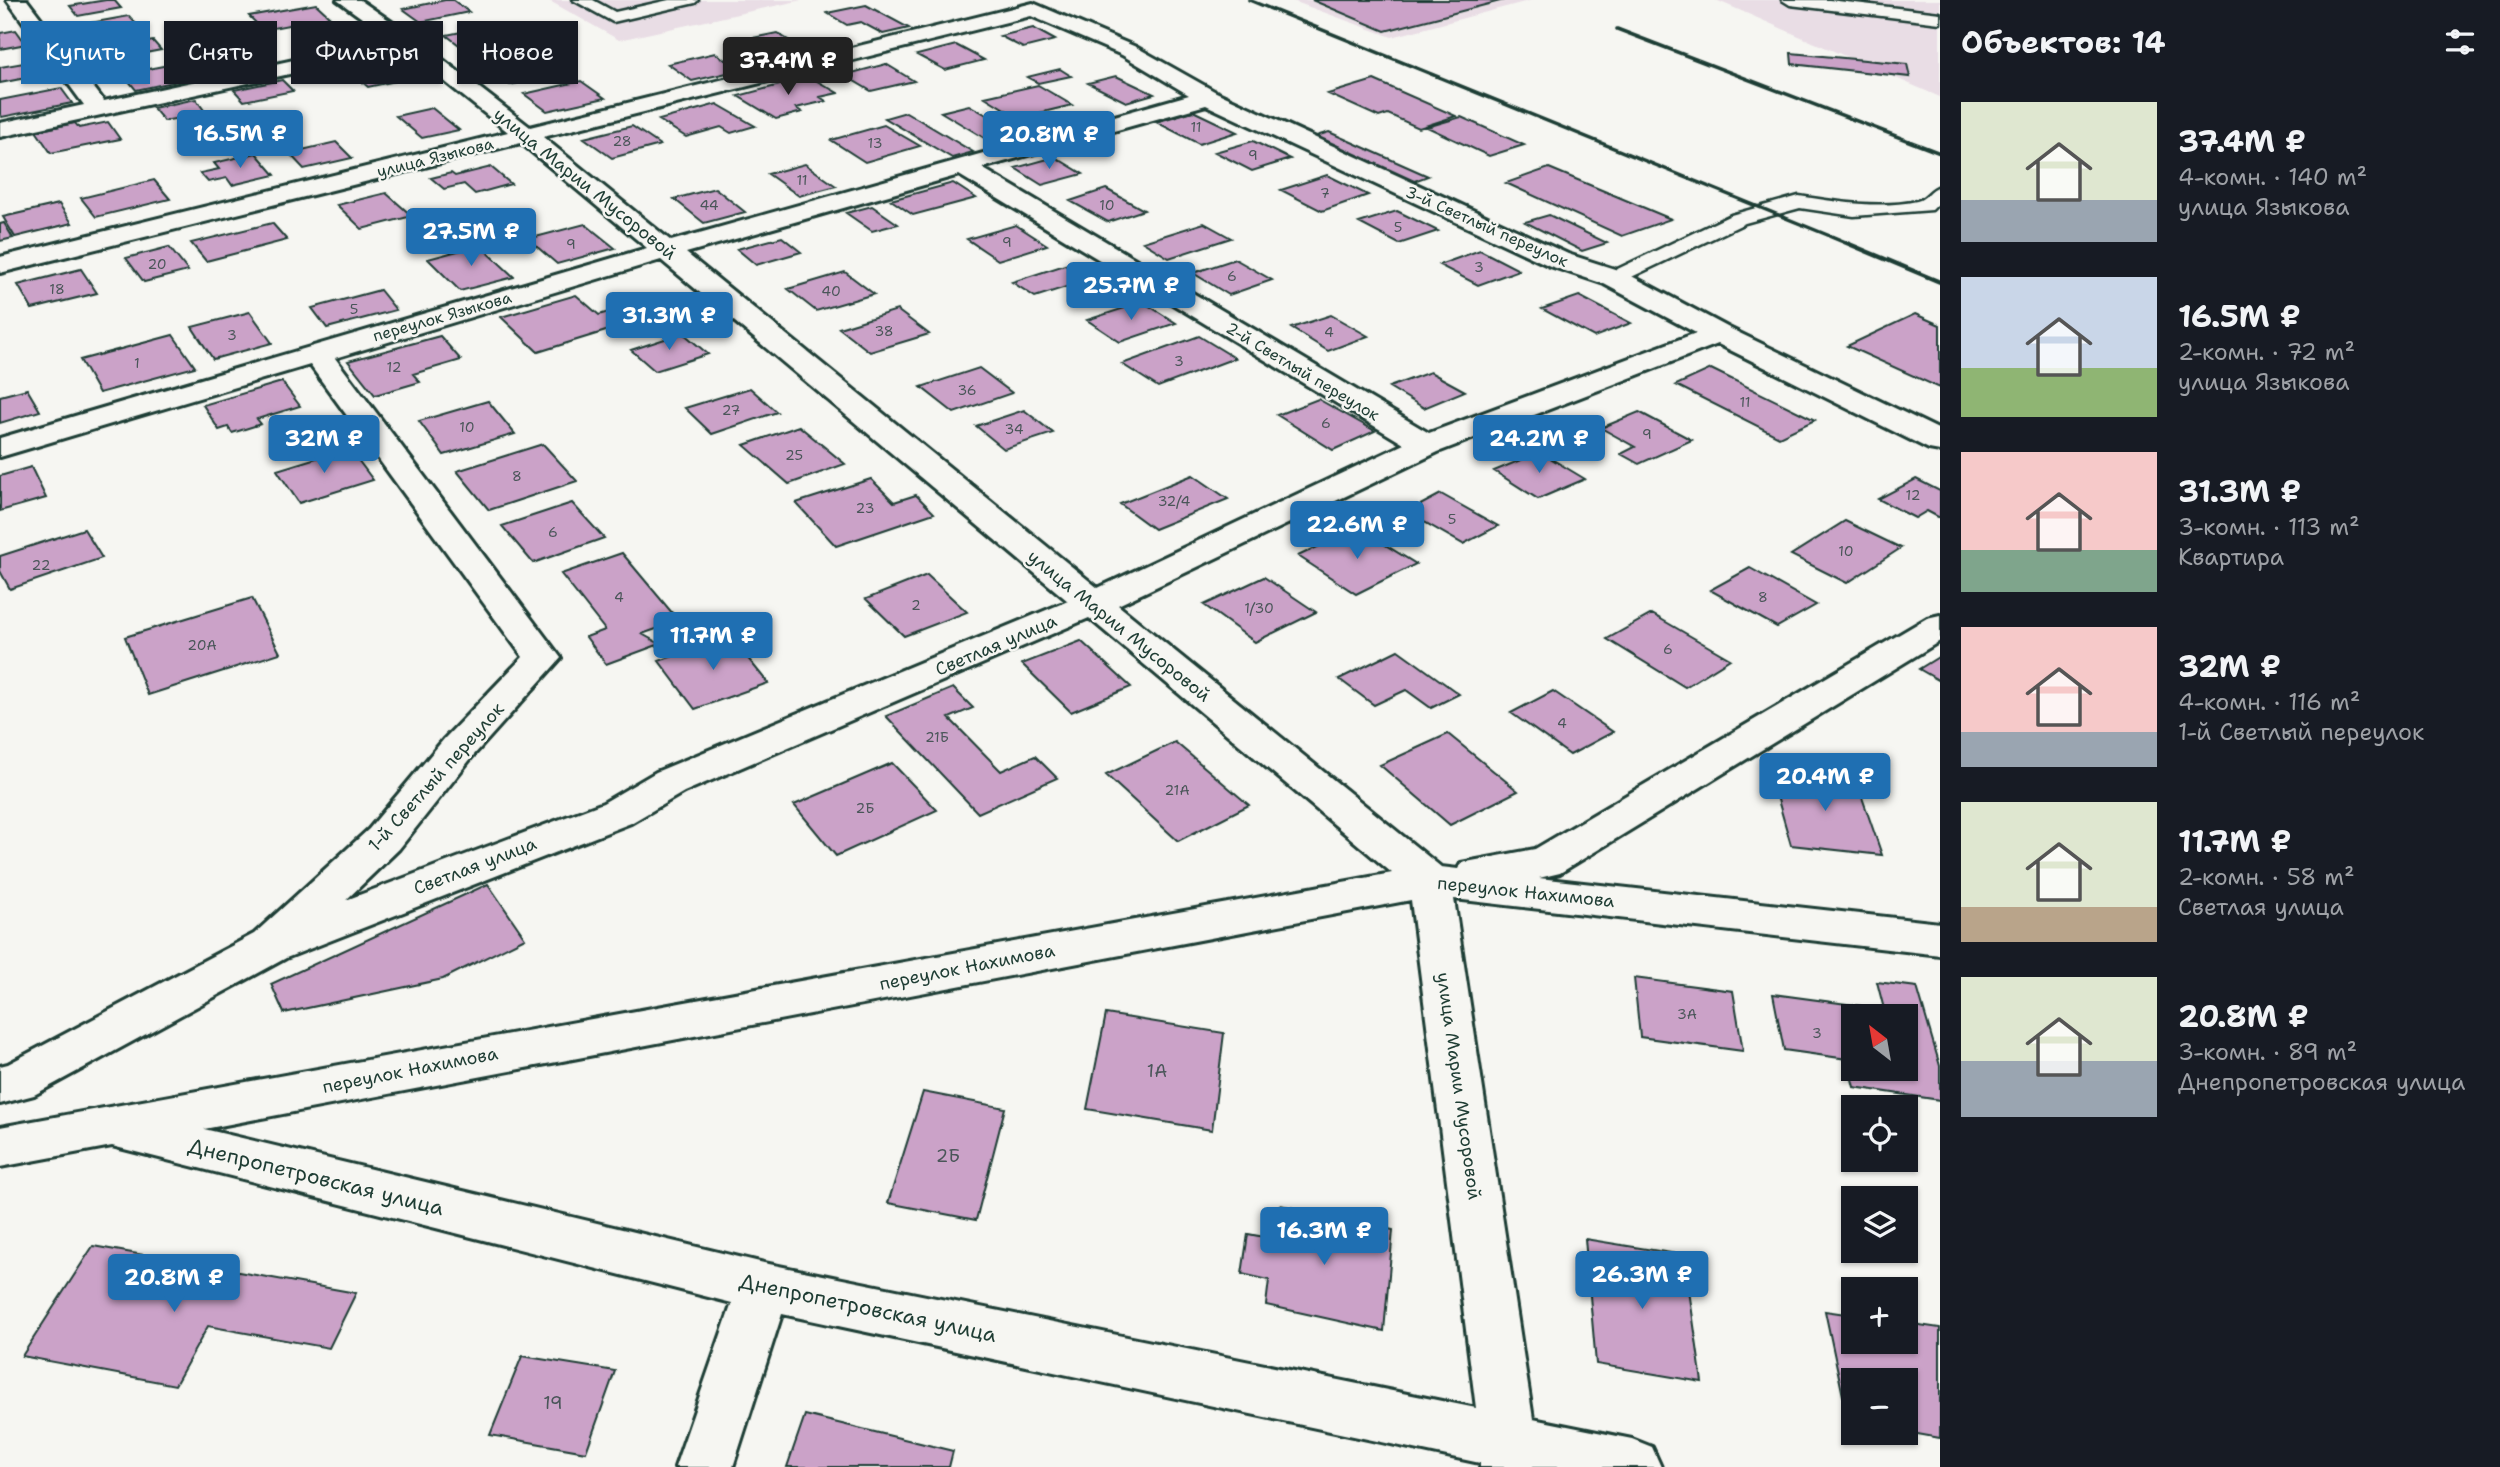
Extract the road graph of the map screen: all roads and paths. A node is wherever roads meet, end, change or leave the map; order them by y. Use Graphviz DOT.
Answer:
graph roads {
  1 [pos="16,0"];
  2 [pos="347,0"];
  3 [pos="581,0"];
  4 [pos="690,0"];
  5 [pos="1790,0"];
  6 [pos="1033,9"];
  7 [pos="1940,18"];
  8 [pos="378,21"];
  9 [pos="291,67"];
  10 [pos="443,70"];
  11 [pos="1208,97"];
  12 [pos="98,108"];
  13 [pos="0,131"];
  14 [pos="525,134"];
  15 [pos="963,167"];
  16 [pos="1940,192"];
  17 [pos="667,250"];
  18 [pos="0,265"];
  19 [pos="1614,278"];
  20 [pos="1719,334"];
  21 [pos="316,353"];
  22 [pos="1940,442"];
  23 [pos="1427,445"];
  24 [pos="0,448"];
  25 [pos="1092,604"];
  26 [pos="1940,626"];
  27 [pos="1430,881"];
  28 [pos="1940,939"];
  29 [pos="270,946"];
  30 [pos="0,1086"];
  31 [pos="109,1126"];
  32 [pos="0,1147"];
  33 [pos="764,1287"];
  34 [pos="1508,1454"];
  35 [pos="704,1467"];
  36 [pos="1632,1467"];
  1 -- 12 [label="street"];
  2 -- 8 [label="street, улица Марии Мусоровой"];
  3 -- 4 [label="lane"];
  5 -- 7 [label="lane"];
  6 -- 11 [label="street, 3-й Светлый переулок"];
  6 -- 14 [label="street, улица Языкова"];
  9 -- 12 [label="street"];
  10 -- 14 [label="street, улица Марии Мусоровой"];
  11 -- 15 [label="street, переулок Языкова"];
  11 -- 19 [label="street, 3-й Светлый переулок"];
  12 -- 13 [label="street"];
  14 -- 17 [label="street, улица Марии Мусоровой"];
  14 -- 18 [label="street, улица Языкова"];
  15 -- 17 [label="street, переулок Языкова"];
  15 -- 23 [label="street, 2-й Светлый переулок"];
  16 -- 19 [label="lane"];
  17 -- 21 [label="street, переулок Языкова"];
  17 -- 25 [label="street, улица Марии Мусоровой"];
  19 -- 20 [label="street, 3-й Светлый переулок"];
  20 -- 22 [label="street, 3-й Светлый переулок"];
  20 -- 23 [label="street, Светлая улица"];
  21 -- 24 [label="street, переулок Языкова"];
  21 -- 29 [label="street, 1-й Светлый переулок"];
  23 -- 25 [label="street, Светлая улица"];
  25 -- 27 [label="street, улица Марии Мусоровой"];
  25 -- 29 [label="street, Светлая улица"];
  26 -- 27 [label="street"];
  27 -- 28 [label="street, переулок Нахимова"];
  27 -- 31 [label="street, переулок Нахимова"];
  27 -- 34 [label="street, улица Марии Мусоровой"];
  29 -- 30 [label="street, 1-й Светлый переулок"];
  31 -- 32 [label="street, переулок Нахимова"];
  31 -- 33 [label="street, Днепропетровская улица"];
  33 -- 34 [label="street, Днепропетровская улица"];
  33 -- 35 [label="street"];
  34 -- 36 [label="street, Днепропетровская улица"];
}
